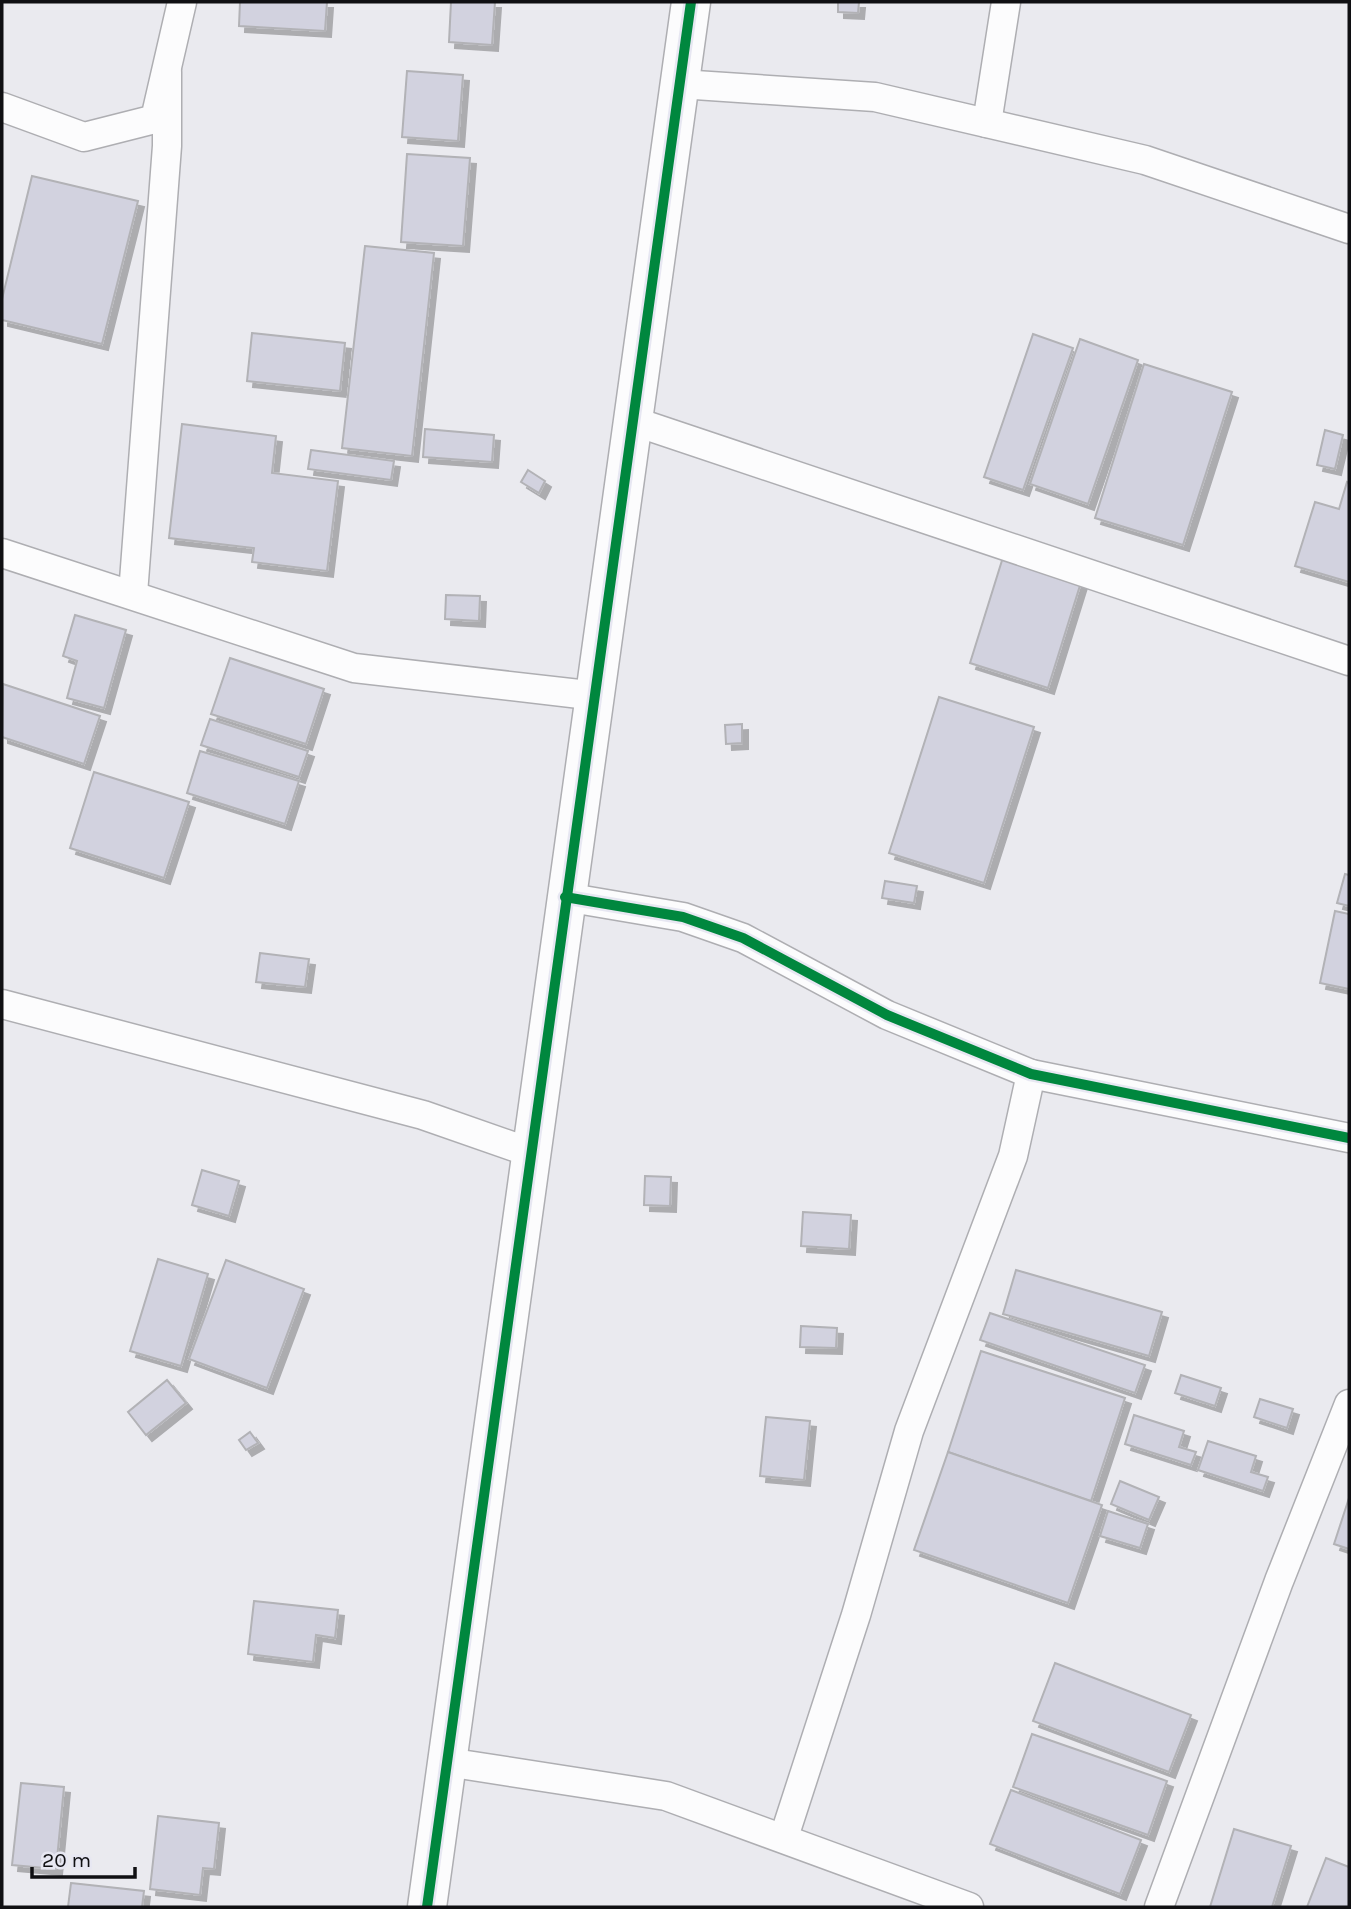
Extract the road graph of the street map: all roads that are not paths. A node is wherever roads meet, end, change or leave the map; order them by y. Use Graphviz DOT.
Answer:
graph roads {
  1 [pos="182,2"];
  2 [pos="691,2"];
  3 [pos="1006,2"];
  4 [pos="167,72"];
  5 [pos="680,84"];
  6 [pos="2,107"];
  7 [pos="987,123"];
  8 [pos="1349,229"];
  9 [pos="633,421"];
  10 [pos="2,553"];
  11 [pos="133,594"];
  12 [pos="1349,661"];
  13 [pos="597,696"];
  14 [pos="565,897"];
  15 [pos="2,1004"];
  16 [pos="1031,1074"];
  17 [pos="1349,1138"];
  18 [pos="532,1153"];
  19 [pos="1349,1404"];
  20 [pos="447,1762"];
  21 [pos="784,1837"];
  22 [pos="427,1907"];
  23 [pos="969,1907"];
  24 [pos="1159,1907"];
  1 -- 4 [label="street"];
  2 -- 5 [label="street"];
  3 -- 7 [label="street"];
  4 -- 6 [label="street"];
  4 -- 11 [label="street"];
  5 -- 7 [label="street"];
  5 -- 9 [label="street"];
  7 -- 8 [label="street"];
  9 -- 12 [label="street"];
  9 -- 13 [label="street"];
  10 -- 11 [label="street"];
  11 -- 13 [label="street"];
  13 -- 14 [label="street"];
  14 -- 16 [label="street"];
  14 -- 18 [label="street"];
  15 -- 18 [label="street"];
  16 -- 17 [label="street"];
  16 -- 21 [label="street"];
  18 -- 20 [label="street"];
  19 -- 24 [label="street"];
  20 -- 21 [label="street"];
  20 -- 22 [label="street"];
  21 -- 23 [label="street"];
}
